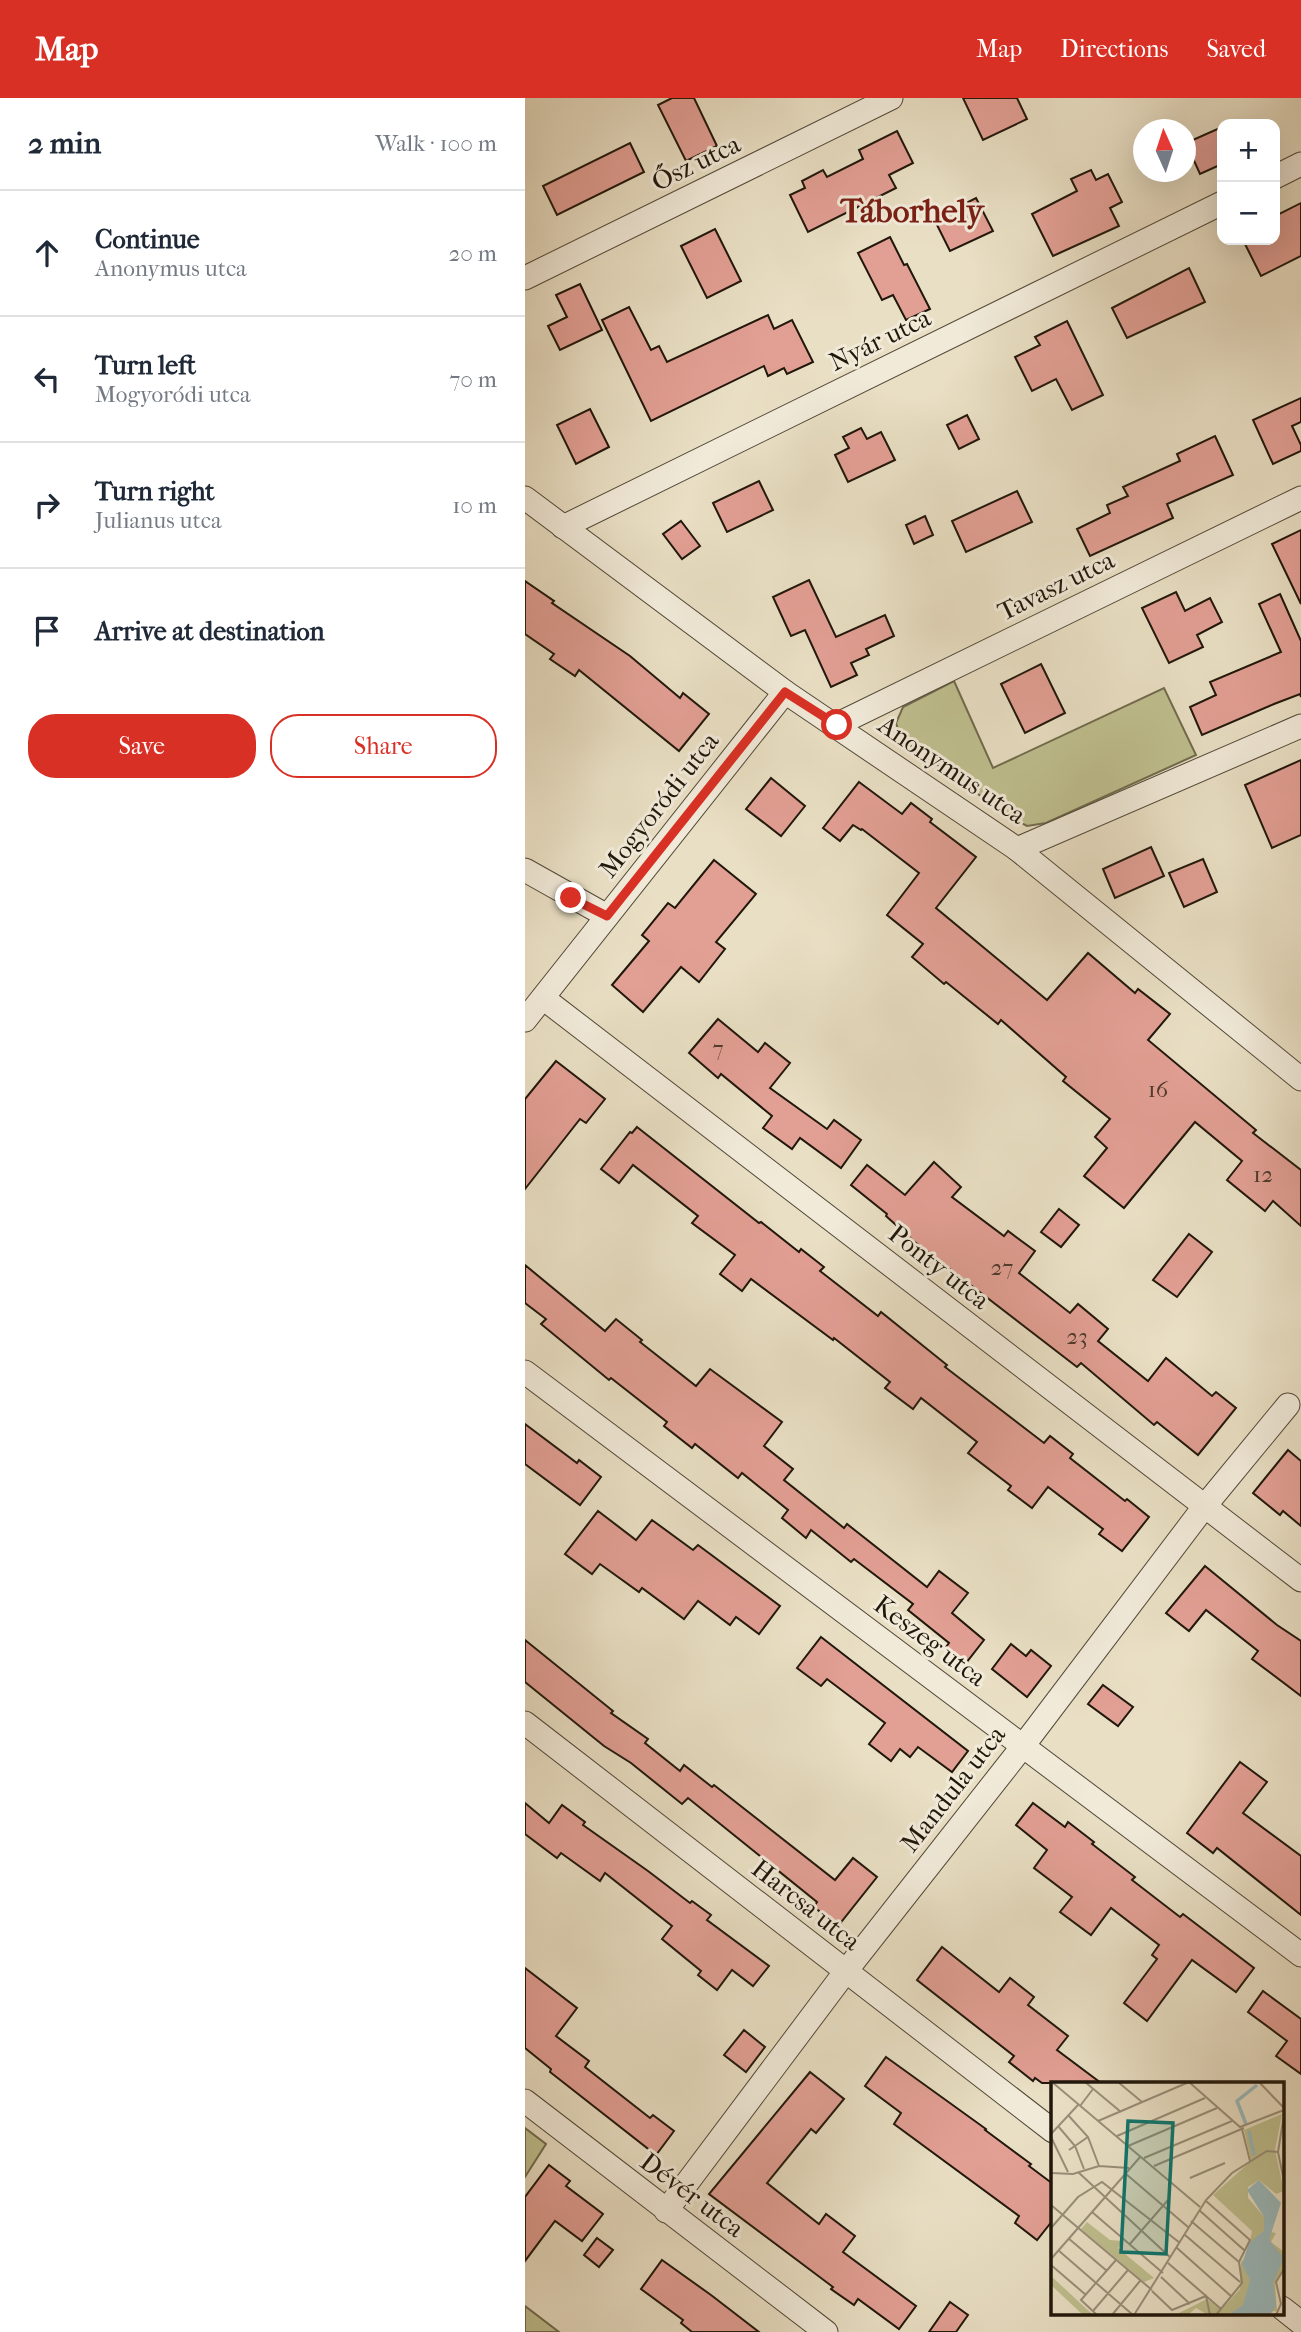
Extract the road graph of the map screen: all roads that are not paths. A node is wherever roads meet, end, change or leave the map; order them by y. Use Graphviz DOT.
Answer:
graph roads {
  1 [pos="891,98"];
  2 [pos="1301,164"];
  3 [pos="1280,174"];
  4 [pos="1217,205"];
  5 [pos="525,278"];
  6 [pos="525,498"];
  7 [pos="1301,498"];
  8 [pos="562,527"];
  9 [pos="785,692"];
  10 [pos="837,725"];
  11 [pos="1301,726"];
  12 [pos="1017,849"];
  13 [pos="525,870"];
  14 [pos="607,916"];
  15 [pos="543,998"];
  16 [pos="525,1020"];
  17 [pos="1301,1079"];
  18 [pos="525,1372"];
  19 [pos="1288,1405"];
  20 [pos="1203,1507"];
  21 [pos="1301,1580"];
  22 [pos="525,1723"];
  23 [pos="1023,1746"];
  24 [pos="1301,1955"];
  25 [pos="846,1971"];
  26 [pos="525,2101"];
  27 [pos="1051,2130"];
  28 [pos="666,2211"];
  29 [pos="1283,2309"];
  30 [pos="1301,2323"];
  31 [pos="826,2332"];
  1 -- 5 [label="street, Ősz utca"];
  2 -- 3 [label="street"];
  4 -- 8 [label="street, Nyár utca"];
  6 -- 8 [label="street, Anonymus utca"];
  7 -- 10 [label="street, Tavasz utca"];
  8 -- 9 [label="street, Anonymus utca"];
  9 -- 10 [label="street, Anonymus utca"];
  9 -- 14 [label="street, Mogyoródi utca"];
  10 -- 12 [label="street, Anonymus utca"];
  11 -- 12 [label="street"];
  12 -- 17 [label="street, Anonymus utca"];
  13 -- 14 [label="street"];
  14 -- 15 [label="street, Mogyoródi utca"];
  15 -- 16 [label="street, Mogyoródi utca"];
  15 -- 20 [label="street, Ponty utca"];
  18 -- 23 [label="street, Keszeg utca"];
  19 -- 20 [label="street, Mandula utca"];
  20 -- 21 [label="street, Ponty utca"];
  20 -- 23 [label="street, Mandula utca"];
  22 -- 25 [label="street, Harcsa utca"];
  23 -- 24 [label="street, Keszeg utca"];
  23 -- 25 [label="street, Mandula utca"];
  25 -- 27 [label="street, Harcsa utca"];
  25 -- 28 [label="street, Mandula utca"];
  26 -- 28 [label="street, Dévér utca"];
  28 -- 31 [label="street, Dévér utca"];
  29 -- 30 [label="street"];
}
